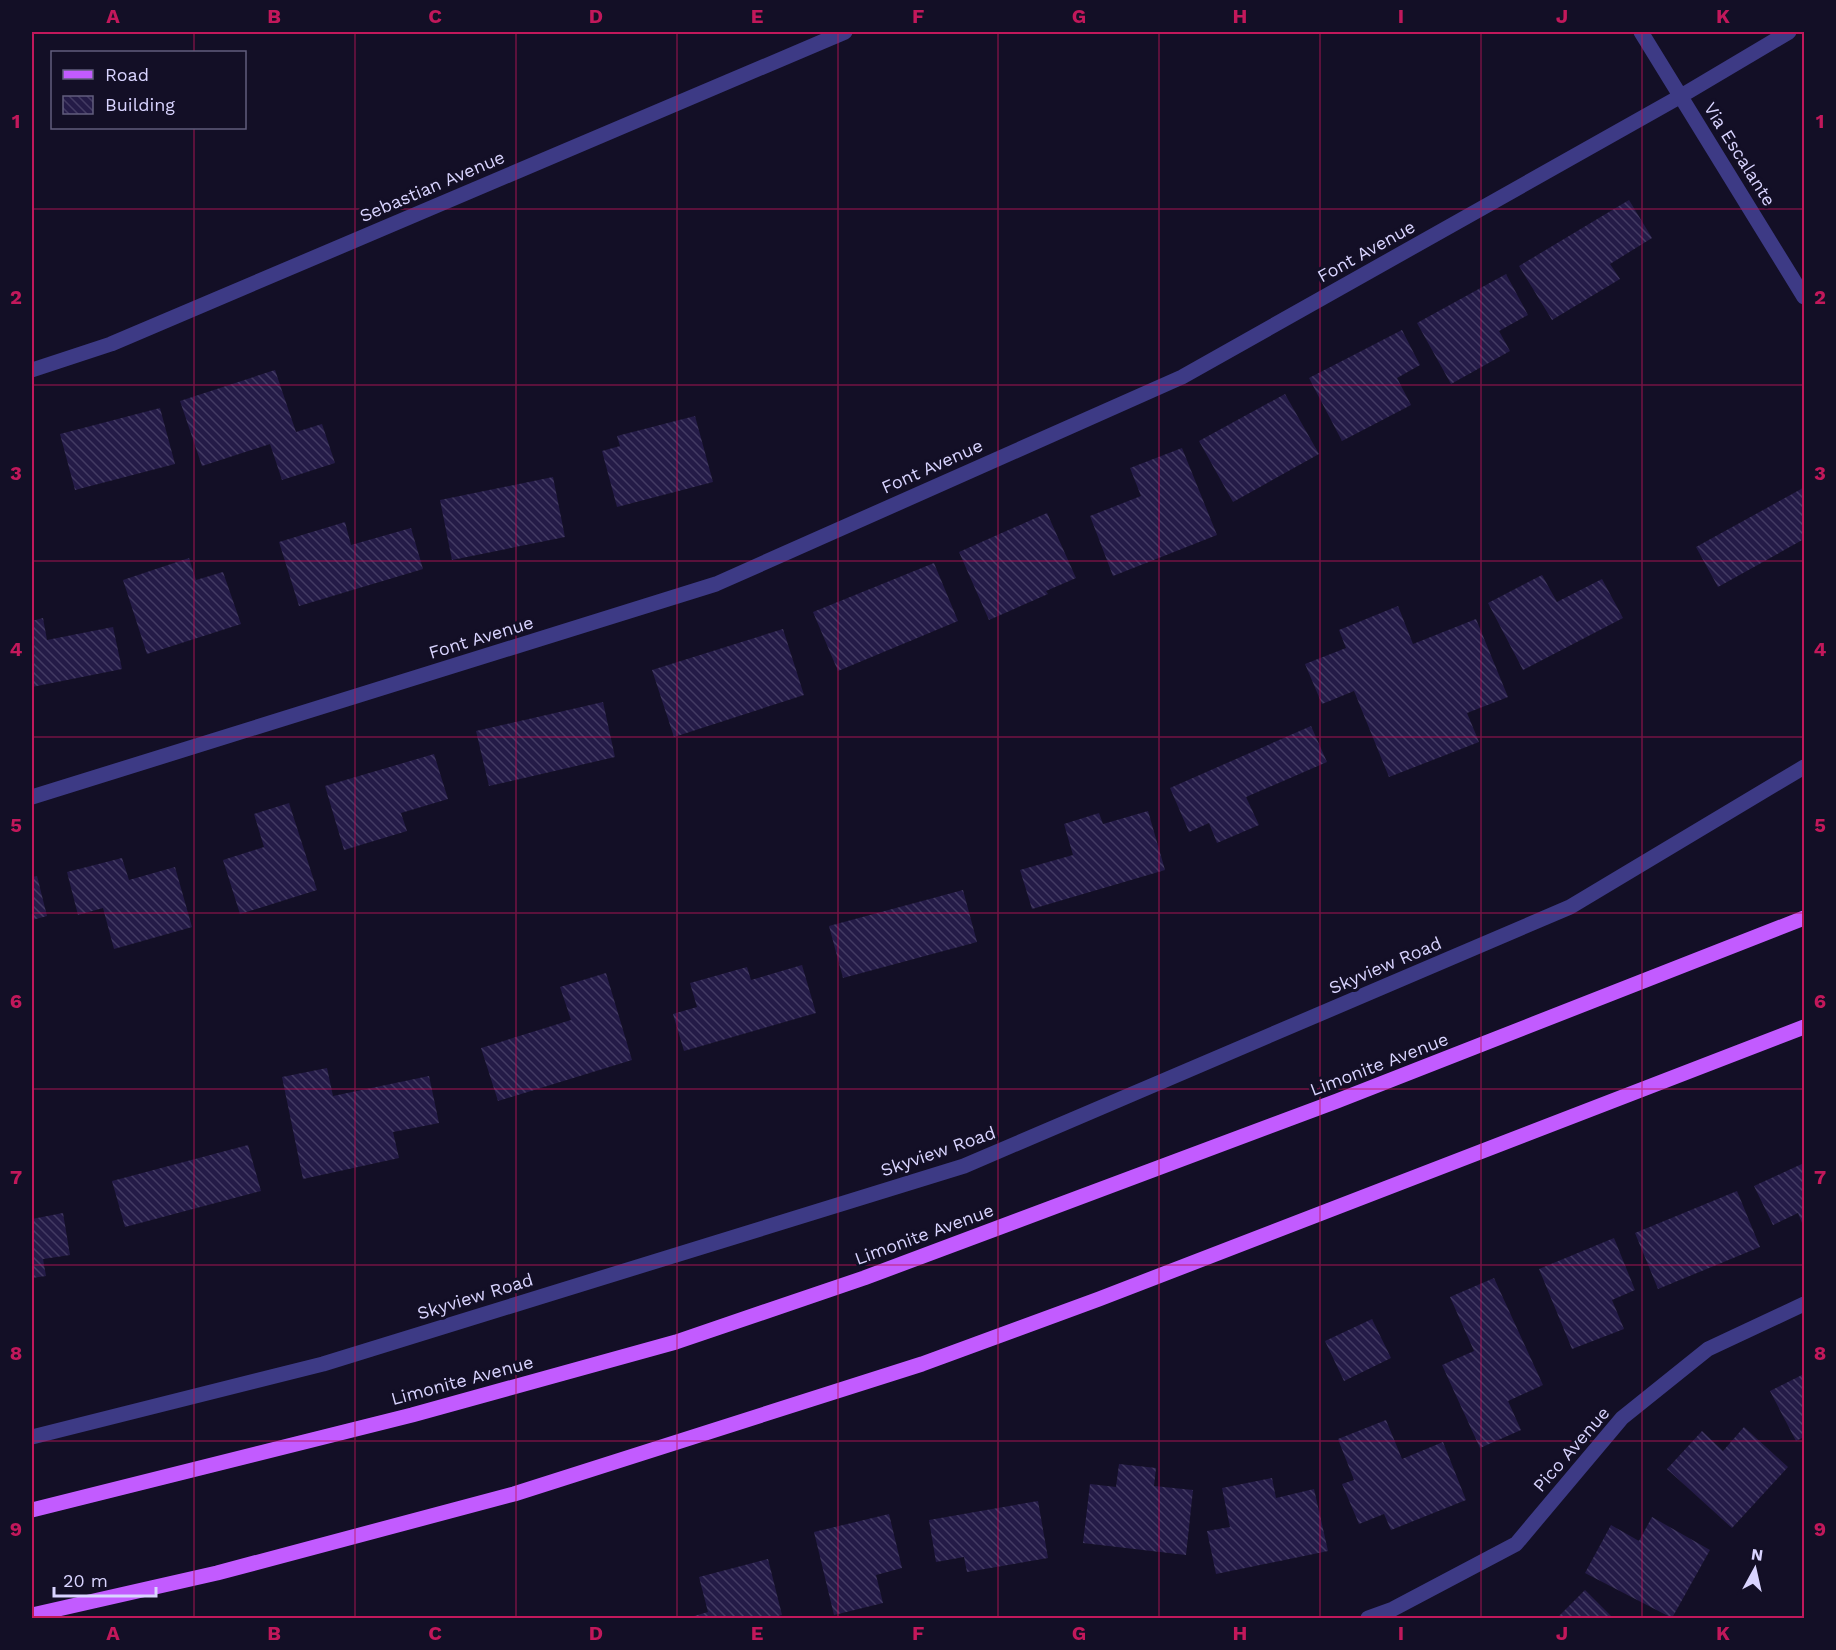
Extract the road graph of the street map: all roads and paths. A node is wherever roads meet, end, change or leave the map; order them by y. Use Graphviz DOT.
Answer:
graph roads {
  1 [pos="845,32"];
  2 [pos="1641,32"];
  3 [pos="1789,32"];
  4 [pos="1681,96"];
  5 [pos="1804,297"];
  6 [pos="32,370"];
  7 [pos="1804,767"];
  8 [pos="32,797"];
  9 [pos="1804,918"];
  10 [pos="1804,1027"];
  11 [pos="1804,1304"];
  12 [pos="32,1437"];
  13 [pos="32,1510"];
  14 [pos="1393,1614"];
  15 [pos="32,1615"];
  16 [pos="1368,1618"];
  1 -- 6 [label="street, Sebastian Avenue"];
  2 -- 4 [label="street, Via Escalante"];
  3 -- 4 [label="street, Font Avenue"];
  4 -- 5 [label="street, Via Escalante"];
  4 -- 8 [label="street, Font Avenue"];
  7 -- 12 [label="street, Skyview Road"];
  9 -- 13 [label="main road, Limonite Avenue"];
  10 -- 15 [label="main road"];
  11 -- 14 [label="street, Pico Avenue"];
  14 -- 16 [label="street, Pico Avenue"];
}
